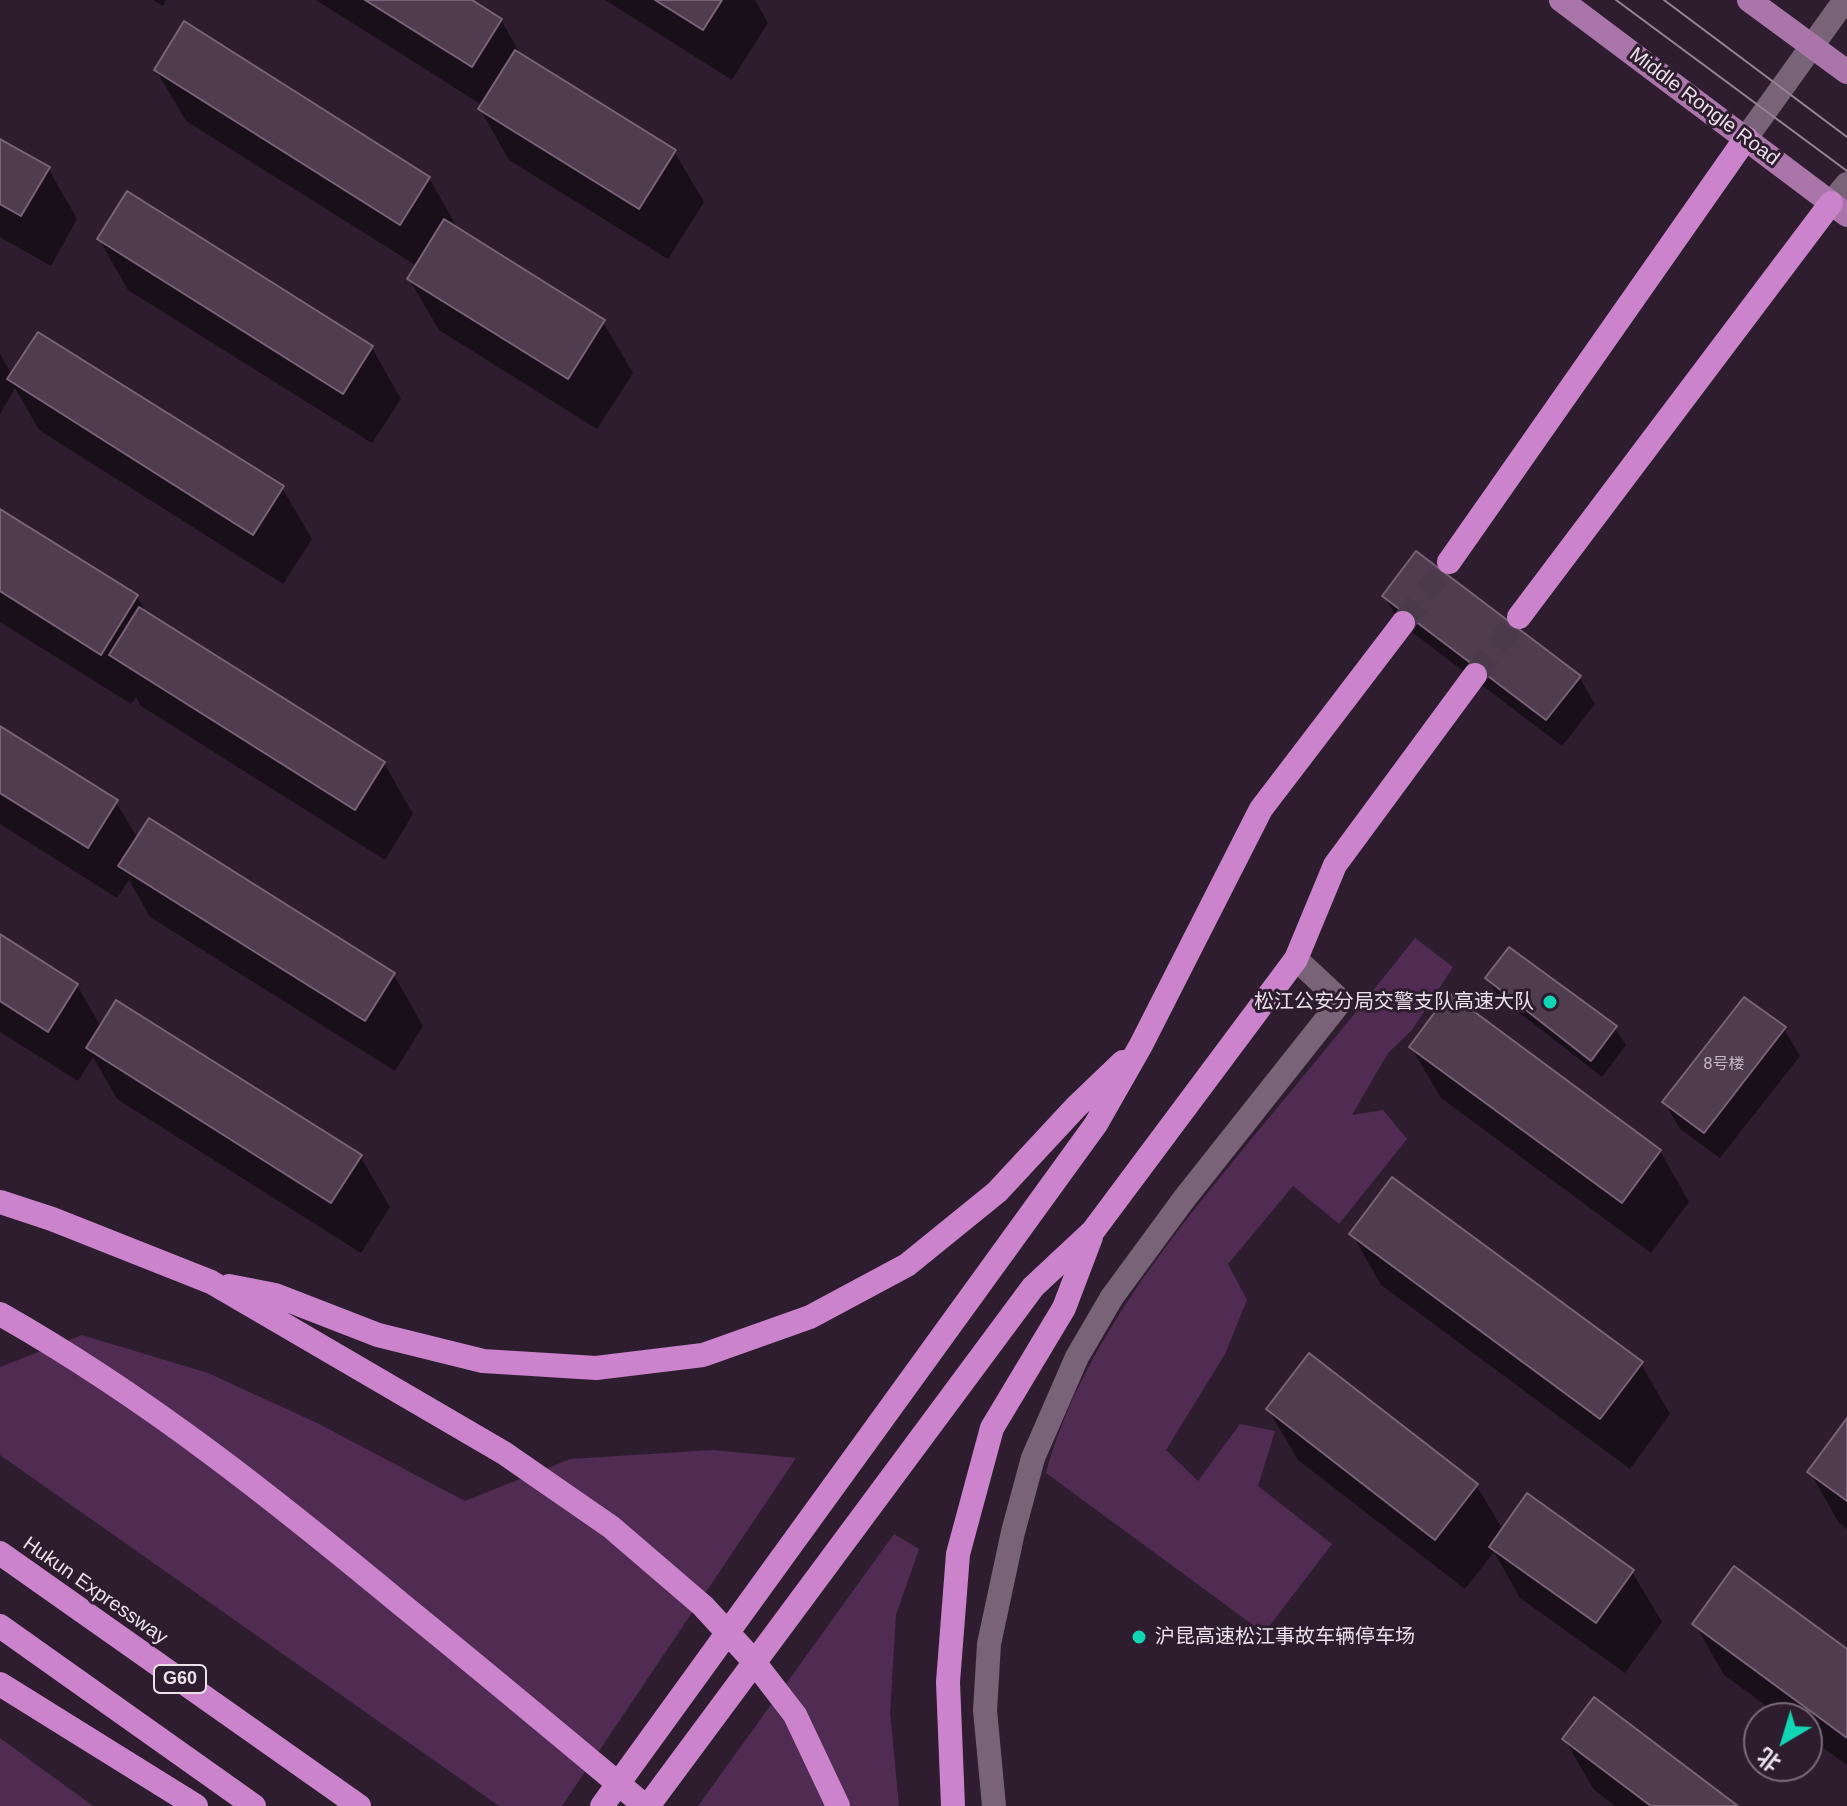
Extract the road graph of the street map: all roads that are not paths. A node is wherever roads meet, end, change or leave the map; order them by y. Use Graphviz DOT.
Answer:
graph roads {
  1 [pos="1561,0"];
  2 [pos="1749,0"];
  3 [pos="1845,0"];
  4 [pos="1810,46"];
  5 [pos="1847,72"];
  6 [pos="1746,138"];
  7 [pos="1847,184"];
  8 [pos="1839,209"];
  9 [pos="1449,562"];
  10 [pos="1519,617"];
  11 [pos="1403,623"];
  12 [pos="1475,675"];
  13 [pos="1296,959"];
  14 [pos="1141,1045"];
  15 [pos="0,1202"];
  16 [pos="1093,1231"];
  17 [pos="211,1282"];
  18 [pos="0,1314"];
  19 [pos="0,1553"];
  20 [pos="0,1626"];
  21 [pos="0,1684"];
  22 [pos="196,1806"];
  23 [pos="254,1806"];
  24 [pos="359,1806"];
  25 [pos="602,1806"];
  26 [pos="646,1806"];
  27 [pos="838,1806"];
  28 [pos="953,1806"];
  29 [pos="994,1806"];
  1 -- 6 [label="main road, Middle Rongle Road"];
  2 -- 4 [label="main road"];
  3 -- 4 [label="street"];
  4 -- 5 [label="main road"];
  4 -- 6 [label="street"];
  6 -- 8 [label="main road, Middle Rongle Road"];
  6 -- 9 [label="highway"];
  7 -- 8 [label="street"];
  8 -- 10 [label="highway"];
  11 -- 14 [label="highway"];
  12 -- 13 [label="highway"];
  13 -- 16 [label="highway"];
  13 -- 29 [label="street"];
  14 -- 17 [label="highway"];
  14 -- 25 [label="highway"];
  15 -- 17 [label="highway"];
  16 -- 26 [label="highway"];
  16 -- 28 [label="highway"];
  17 -- 27 [label="highway"];
  18 -- 26 [label="highway"];
  19 -- 24 [label="highway, Hukun Expressway / G60"];
  20 -- 23 [label="highway"];
  21 -- 22 [label="highway"];
}
